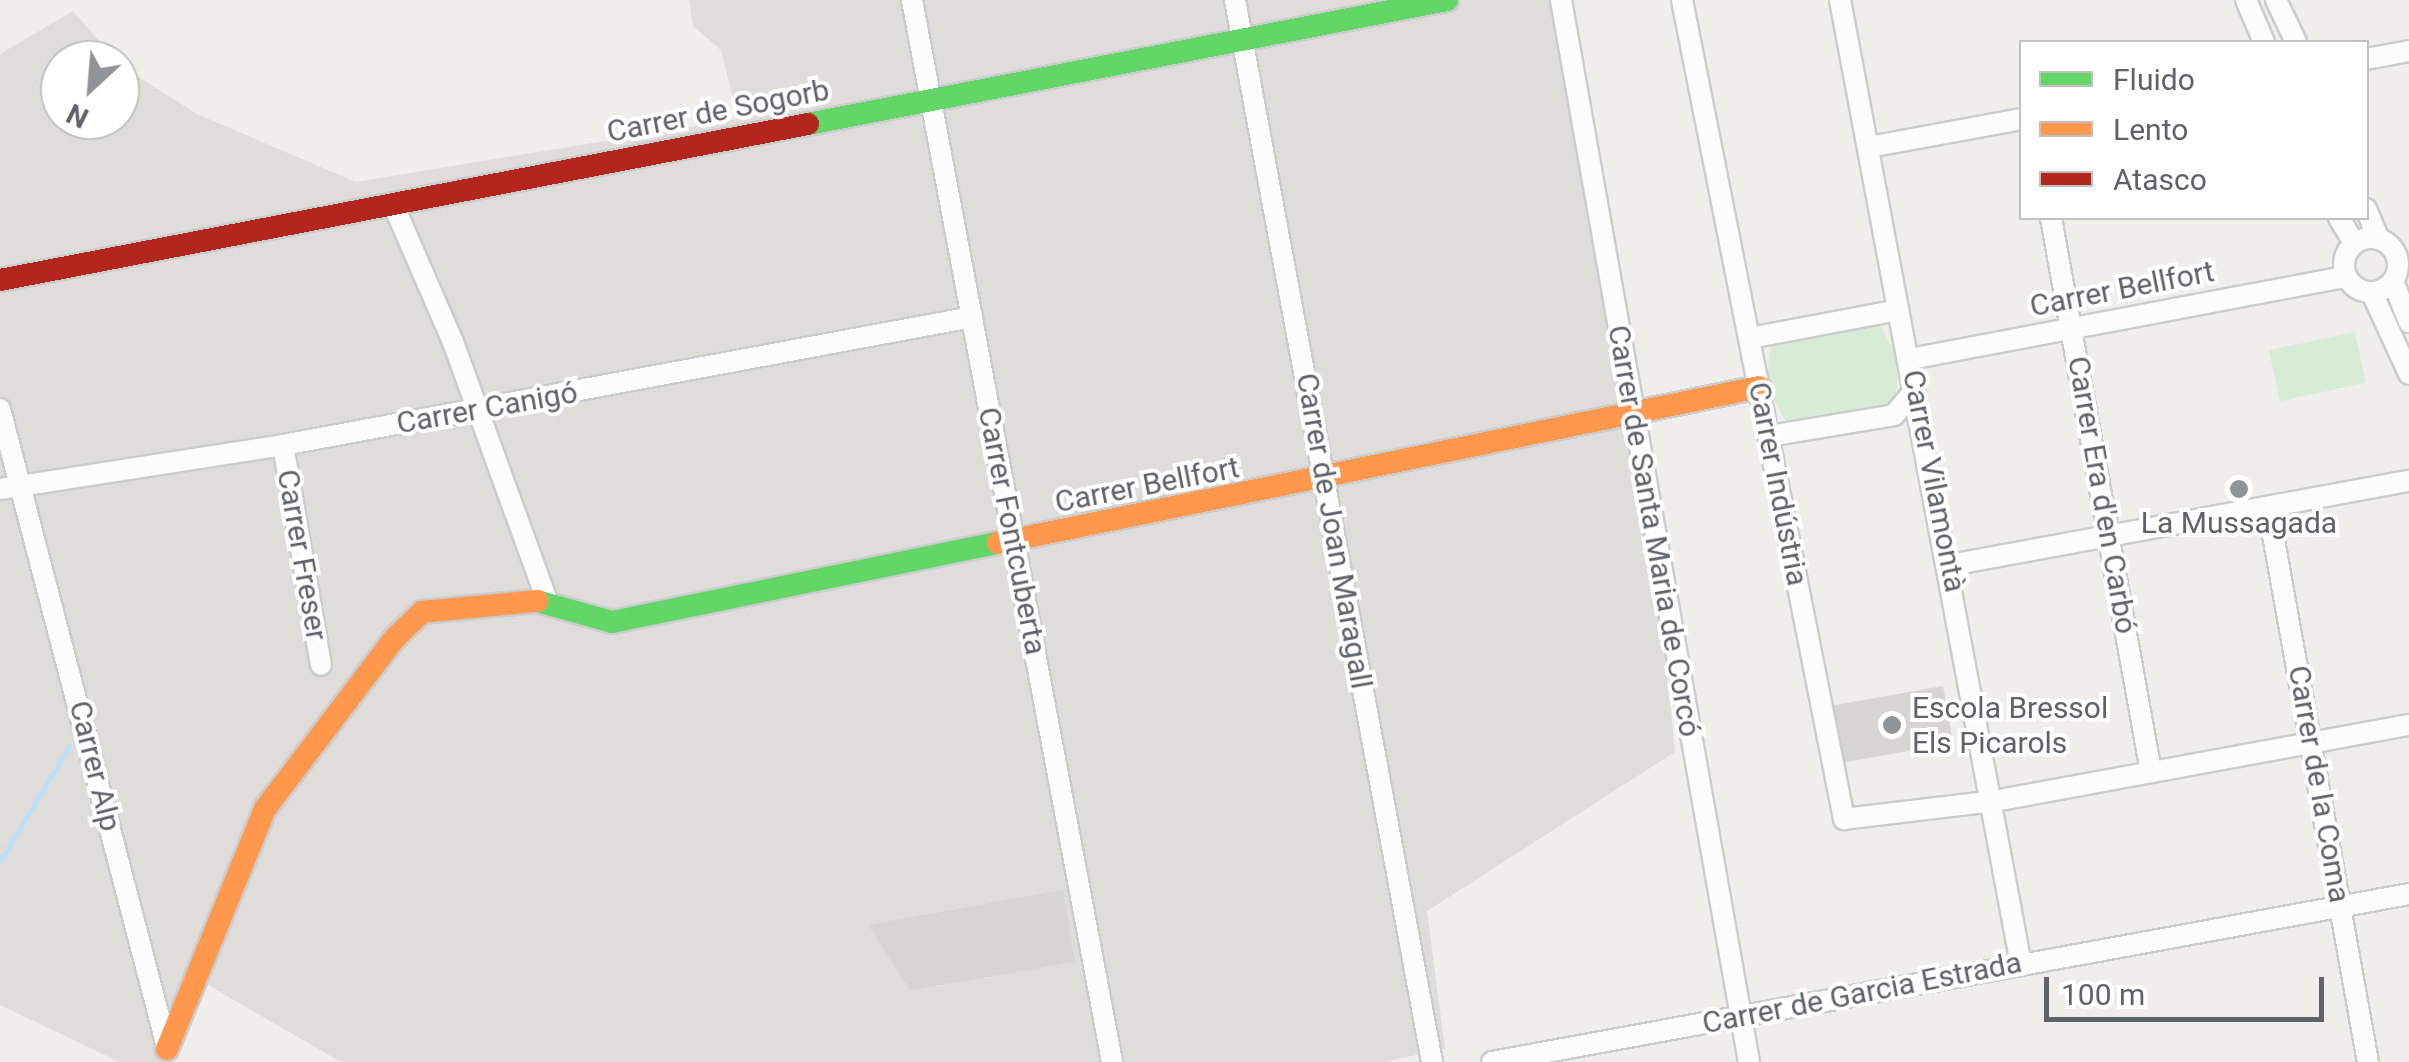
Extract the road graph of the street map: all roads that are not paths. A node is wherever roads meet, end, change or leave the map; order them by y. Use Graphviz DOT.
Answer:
graph roads {
  1 [pos="912,0"];
  2 [pos="1235,0"];
  3 [pos="1447,0"];
  4 [pos="1561,0"];
  5 [pos="1682,0"];
  6 [pos="1840,0"];
  7 [pos="2246,0"];
  8 [pos="2276,0"];
  9 [pos="1242,40"];
  10 [pos="2263,40"];
  11 [pos="2295,40"];
  12 [pos="2409,51"];
  13 [pos="2369,58"];
  14 [pos="931,100"];
  15 [pos="2019,120"];
  16 [pos="1869,147"];
  17 [pos="393,204"];
  18 [pos="2369,213"];
  19 [pos="2050,220"];
  20 [pos="2340,220"];
  21 [pos="2354,243"];
  22 [pos="2394,245"];
  23 [pos="2346,277"];
  24 [pos="0,280"];
  25 [pos="2393,282"];
  26 [pos="2372,293"];
  27 [pos="1898,310"];
  28 [pos="972,317"];
  29 [pos="2409,322"];
  30 [pos="2073,330"];
  31 [pos="1750,338"];
  32 [pos="1910,359"];
  33 [pos="2409,374"];
  34 [pos="1758,387"];
  35 [pos="1915,390"];
  36 [pos="0,409"];
  37 [pos="475,410"];
  38 [pos="1630,411"];
  39 [pos="1769,436"];
  40 [pos="283,445"];
  41 [pos="1326,480"];
  42 [pos="2409,481"];
  43 [pos="22,484"];
  44 [pos="0,489"];
  45 [pos="2268,507"];
  46 [pos="2108,536"];
  47 [pos="1014,542"];
  48 [pos="1950,565"];
  49 [pos="547,600"];
  50 [pos="322,665"];
  51 [pos="2409,725"];
  52 [pos="2312,741"];
  53 [pos="2151,772"];
  54 [pos="1994,802"];
  55 [pos="2409,894"];
  56 [pos="2341,906"];
  57 [pos="2022,964"];
  58 [pos="1740,1016"];
  59 [pos="167,1049"];
  60 [pos="1112,1062"];
  61 [pos="1432,1062"];
  62 [pos="1492,1062"];
  63 [pos="1749,1062"];
  64 [pos="2368,1062"];
  1 -- 14 [label="street, Carrer Fontcuberta"];
  2 -- 9 [label="street, Carrer de Joan Maragall"];
  3 -- 9 [label="street, Carrer de Sogorb"];
  4 -- 38 [label="street, Carrer de Santa Maria de Corcó"];
  5 -- 31 [label="street, Carrer Indústria"];
  6 -- 16 [label="street, Carrer Vilamontà"];
  7 -- 10 [label="street"];
  8 -- 11 [label="street"];
  9 -- 14 [label="street, Carrer de Sogorb"];
  9 -- 41 [label="street, Carrer de Joan Maragall"];
  12 -- 13 [label="street"];
  14 -- 17 [label="street, Carrer de Sogorb"];
  14 -- 28 [label="street, Carrer Fontcuberta"];
  15 -- 16 [label="street"];
  16 -- 27 [label="street, Carrer Vilamontà"];
  17 -- 24 [label="street, Carrer de Sogorb"];
  17 -- 37 [label="street"];
  18 -- 22 [label="street"];
  19 -- 30 [label="street, Carrer Era d'en Carbó"];
  20 -- 21 [label="street"];
  21 -- 22 [label="street"];
  21 -- 23 [label="street"];
  22 -- 25 [label="street"];
  23 -- 26 [label="street"];
  23 -- 30 [label="street, Carrer Bellfort"];
  25 -- 26 [label="street"];
  25 -- 29 [label="street"];
  26 -- 33 [label="street"];
  27 -- 31 [label="street"];
  27 -- 32 [label="street, Carrer Vilamontà"];
  28 -- 37 [label="street, Carrer Canigó"];
  28 -- 47 [label="street, Carrer Fontcuberta"];
  30 -- 32 [label="street, Carrer Bellfort"];
  30 -- 46 [label="street, Carrer Era d'en Carbó"];
  31 -- 34 [label="street, Carrer Indústria"];
  32 -- 35 [label="street, Carrer Vilamontà"];
  34 -- 38 [label="street, Carrer Bellfort"];
  34 -- 39 [label="street, Carrer Indústria"];
  35 -- 39 [label="street"];
  35 -- 48 [label="street, Carrer Vilamontà"];
  36 -- 43 [label="street, Carrer Alp"];
  37 -- 40 [label="street, Carrer Canigó"];
  37 -- 49 [label="street"];
  38 -- 41 [label="street, Carrer Bellfort"];
  38 -- 58 [label="street, Carrer de Santa Maria de Corcó"];
  39 -- 54 [label="street, Carrer Indústria"];
  40 -- 43 [label="street, Carrer Canigó"];
  40 -- 50 [label="street, Carrer Freser"];
  41 -- 47 [label="street, Carrer Bellfort"];
  41 -- 61 [label="street, Carrer de Joan Maragall"];
  42 -- 45 [label="street"];
  43 -- 44 [label="street, Carrer Canigó"];
  43 -- 59 [label="street, Carrer Alp"];
  45 -- 46 [label="street"];
  45 -- 52 [label="street, Carrer de la Coma"];
  46 -- 48 [label="street"];
  46 -- 53 [label="street, Carrer Era d'en Carbó"];
  47 -- 49 [label="street, Carrer Bellfort"];
  47 -- 60 [label="street, Carrer Fontcuberta"];
  48 -- 54 [label="street, Carrer Vilamontà"];
  49 -- 59 [label="street"];
  51 -- 52 [label="street"];
  52 -- 53 [label="street"];
  52 -- 56 [label="street, Carrer de la Coma"];
  53 -- 54 [label="street"];
  54 -- 57 [label="street, Carrer Vilamontà"];
  55 -- 56 [label="street, Carrer de Garcia Estrada"];
  56 -- 57 [label="street, Carrer de Garcia Estrada"];
  56 -- 64 [label="street, Carrer de la Coma"];
  57 -- 58 [label="street, Carrer de Garcia Estrada"];
  58 -- 62 [label="street, Carrer de Garcia Estrada"];
  58 -- 63 [label="street, Carrer de Santa Maria de Corcó"];
}
